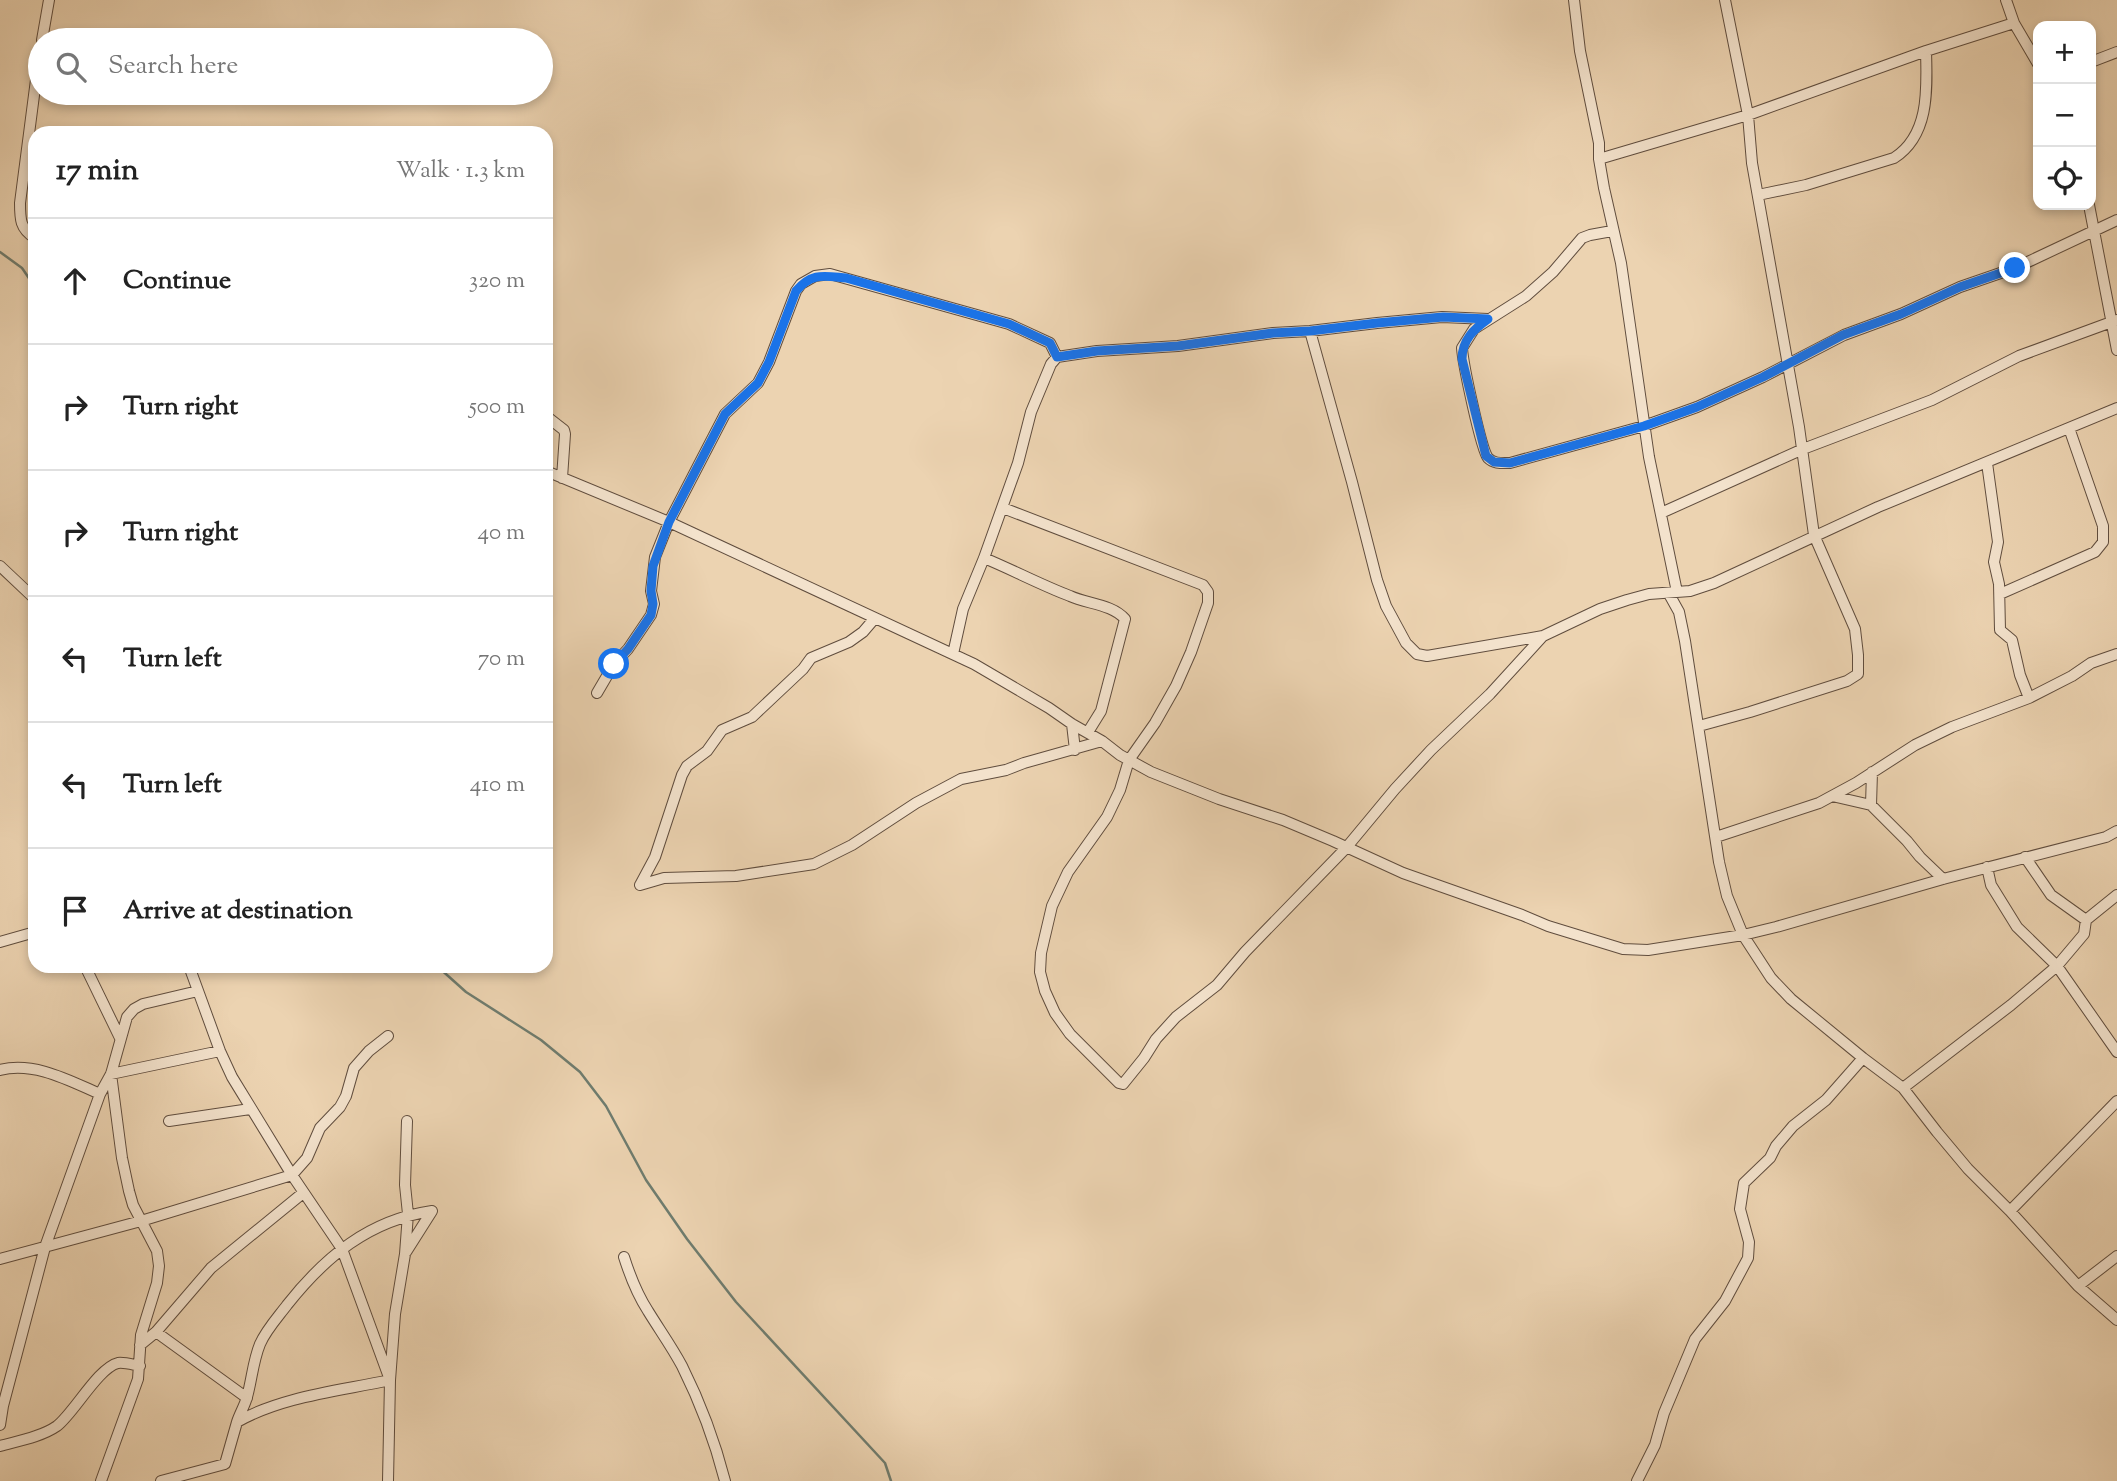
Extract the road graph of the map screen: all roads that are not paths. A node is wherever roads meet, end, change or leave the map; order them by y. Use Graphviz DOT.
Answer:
graph roads {
  1 [pos="49,0"];
  2 [pos="1574,0"];
  3 [pos="1725,0"];
  4 [pos="2006,0"];
  5 [pos="2014,23"];
  6 [pos="44,28"];
  7 [pos="1926,51"];
  8 [pos="2117,52"];
  9 [pos="2033,55"];
  10 [pos="2096,60"];
  11 [pos="33,105"];
  12 [pos="1748,114"];
  13 [pos="30,126"];
  14 [pos="28,141"];
  15 [pos="1599,159"];
  16 [pos="1758,195"];
  17 [pos="2090,210"];
  18 [pos="2117,220"];
  19 [pos="1612,231"];
  20 [pos="2094,231"];
  21 [pos="28,234"];
  22 [pos="1488,319"];
  23 [pos="2114,321"];
  24 [pos="1310,331"];
  25 [pos="2117,350"];
  26 [pos="1057,357"];
  27 [pos="1787,364"];
  28 [pos="2117,408"];
  29 [pos="553,421"];
  30 [pos="1644,426"];
  31 [pos="2069,428"];
  32 [pos="1803,449"];
  33 [pos="1987,463"];
  34 [pos="553,474"];
  35 [pos="562,478"];
  36 [pos="1003,508"];
  37 [pos="1661,513"];
  38 [pos="669,522"];
  39 [pos="1814,535"];
  40 [pos="984,558"];
  41 [pos="0,566"];
  42 [pos="28,592"];
  43 [pos="1689,592"];
  44 [pos="1673,593"];
  45 [pos="2000,594"];
  46 [pos="1679,612"];
  47 [pos="875,618"];
  48 [pos="1543,636"];
  49 [pos="953,654"];
  50 [pos="2117,654"];
  51 [pos="597,694"];
  52 [pos="2029,698"];
  53 [pos="1072,724"];
  54 [pos="1699,726"];
  55 [pos="1088,732"];
  56 [pos="1102,741"];
  57 [pos="1075,750"];
  58 [pos="1129,761"];
  59 [pos="1872,772"];
  60 [pos="1832,796"];
  61 [pos="1871,805"];
  62 [pos="2117,831"];
  63 [pos="1716,837"];
  64 [pos="1346,848"];
  65 [pos="2025,857"];
  66 [pos="1987,867"];
  67 [pos="1969,872"];
  68 [pos="1943,879"];
  69 [pos="1991,885"];
  70 [pos="2117,895"];
  71 [pos="2087,920"];
  72 [pos="28,934"];
  73 [pos="1743,935"];
  74 [pos="0,942"];
  75 [pos="2057,966"];
  76 [pos="88,973"];
  77 [pos="192,973"];
  78 [pos="198,991"];
  79 [pos="388,1036"];
  80 [pos="120,1038"];
  81 [pos="220,1051"];
  82 [pos="2117,1052"];
  83 [pos="1863,1058"];
  84 [pos="0,1070"];
  85 [pos="111,1074"];
  86 [pos="1903,1088"];
  87 [pos="100,1094"];
  88 [pos="2117,1101"];
  89 [pos="250,1108"];
  90 [pos="169,1121"];
  91 [pos="407,1121"];
  92 [pos="292,1175"];
  93 [pos="303,1193"];
  94 [pos="2010,1211"];
  95 [pos="408,1214"];
  96 [pos="141,1221"];
  97 [pos="45,1247"];
  98 [pos="342,1249"];
  99 [pos="405,1254"];
  100 [pos="2117,1256"];
  101 [pos="624,1257"];
  102 [pos="0,1259"];
  103 [pos="2078,1286"];
  104 [pos="2117,1320"];
  105 [pos="156,1332"];
  106 [pos="140,1345"];
  107 [pos="140,1366"];
  108 [pos="390,1380"];
  109 [pos="247,1398"];
  110 [pos="237,1422"];
  111 [pos="0,1425"];
  112 [pos="0,1446"];
  113 [pos="101,1481"];
  114 [pos="161,1481"];
  115 [pos="388,1481"];
  116 [pos="725,1481"];
  117 [pos="1637,1481"];
  1 -- 6 [label="street"];
  2 -- 15 [label="street"];
  3 -- 12 [label="street"];
  4 -- 5 [label="street"];
  5 -- 7 [label="street"];
  5 -- 9 [label="street"];
  7 -- 12 [label="street"];
  7 -- 16 [label="street"];
  8 -- 10 [label="street"];
  11 -- 13 [label="street"];
  12 -- 15 [label="street"];
  12 -- 16 [label="street"];
  14 -- 21 [label="street"];
  15 -- 19 [label="street"];
  16 -- 27 [label="street"];
  17 -- 20 [label="street"];
  18 -- 20 [label="street"];
  19 -- 22 [label="street"];
  19 -- 30 [label="street"];
  20 -- 23 [label="street"];
  20 -- 27 [label="street"];
  22 -- 24 [label="street"];
  22 -- 30 [label="street"];
  23 -- 25 [label="street"];
  23 -- 32 [label="street"];
  24 -- 26 [label="street"];
  24 -- 48 [label="street"];
  26 -- 36 [label="street"];
  26 -- 38 [label="street"];
  27 -- 30 [label="street"];
  27 -- 32 [label="street"];
  28 -- 31 [label="street"];
  29 -- 35 [label="street"];
  30 -- 37 [label="street"];
  31 -- 33 [label="street"];
  31 -- 45 [label="street"];
  32 -- 37 [label="street"];
  32 -- 39 [label="street"];
  33 -- 39 [label="street"];
  33 -- 45 [label="street"];
  34 -- 35 [label="street"];
  35 -- 38 [label="street"];
  36 -- 40 [label="street"];
  36 -- 58 [label="street"];
  37 -- 44 [label="street"];
  38 -- 47 [label="street"];
  38 -- 51 [label="street"];
  39 -- 43 [label="street"];
  39 -- 54 [label="street"];
  40 -- 49 [label="street"];
  40 -- 55 [label="street"];
  41 -- 42 [label="street"];
  43 -- 44 [label="street"];
  43 -- 46 [label="street"];
  44 -- 46 [label="street"];
  44 -- 48 [label="street"];
  45 -- 52 [label="street"];
  46 -- 54 [label="street"];
  47 -- 49 [label="street"];
  47 -- 57 [label="street"];
  48 -- 64 [label="street"];
  49 -- 53 [label="street"];
  50 -- 52 [label="street"];
  52 -- 59 [label="street"];
  53 -- 55 [label="street"];
  53 -- 57 [label="street"];
  54 -- 63 [label="street"];
  55 -- 56 [label="street"];
  56 -- 57 [label="street"];
  56 -- 58 [label="street"];
  58 -- 64 [label="street"];
  58 -- 64 [label="street"];
  59 -- 60 [label="street"];
  59 -- 61 [label="street"];
  60 -- 61 [label="street"];
  60 -- 63 [label="street"];
  61 -- 68 [label="street"];
  62 -- 65 [label="street"];
  63 -- 73 [label="street"];
  64 -- 73 [label="street"];
  65 -- 66 [label="street"];
  65 -- 71 [label="street"];
  66 -- 67 [label="street"];
  66 -- 69 [label="street"];
  67 -- 68 [label="street"];
  67 -- 69 [label="street"];
  68 -- 73 [label="street"];
  69 -- 75 [label="street"];
  70 -- 71 [label="street"];
  71 -- 75 [label="street"];
  72 -- 74 [label="street"];
  73 -- 83 [label="street"];
  75 -- 82 [label="street"];
  75 -- 86 [label="street"];
  76 -- 80 [label="street"];
  77 -- 78 [label="street"];
  78 -- 80 [label="street"];
  78 -- 81 [label="street"];
  79 -- 92 [label="street"];
  80 -- 85 [label="street"];
  81 -- 85 [label="street"];
  81 -- 89 [label="street"];
  83 -- 86 [label="street"];
  83 -- 117 [label="street"];
  84 -- 87 [label="street"];
  85 -- 87 [label="street"];
  85 -- 96 [label="street"];
  86 -- 94 [label="street"];
  87 -- 97 [label="street"];
  88 -- 94 [label="street"];
  89 -- 90 [label="street"];
  89 -- 92 [label="street"];
  91 -- 95 [label="street"];
  92 -- 93 [label="street"];
  92 -- 96 [label="street"];
  93 -- 98 [label="street"];
  93 -- 105 [label="street"];
  94 -- 103 [label="street"];
  95 -- 98 [label="street"];
  95 -- 99 [label="street"];
  95 -- 99 [label="street"];
  96 -- 97 [label="street"];
  96 -- 106 [label="street"];
  97 -- 102 [label="street"];
  97 -- 111 [label="street"];
  98 -- 108 [label="street"];
  98 -- 109 [label="street"];
  99 -- 108 [label="street"];
  100 -- 103 [label="street"];
  101 -- 116 [label="street"];
  103 -- 104 [label="street"];
  105 -- 106 [label="street"];
  105 -- 109 [label="street"];
  106 -- 107 [label="street"];
  107 -- 112 [label="street"];
  107 -- 113 [label="street"];
  108 -- 110 [label="street"];
  108 -- 115 [label="street"];
  109 -- 110 [label="street"];
  110 -- 114 [label="street"];
}
